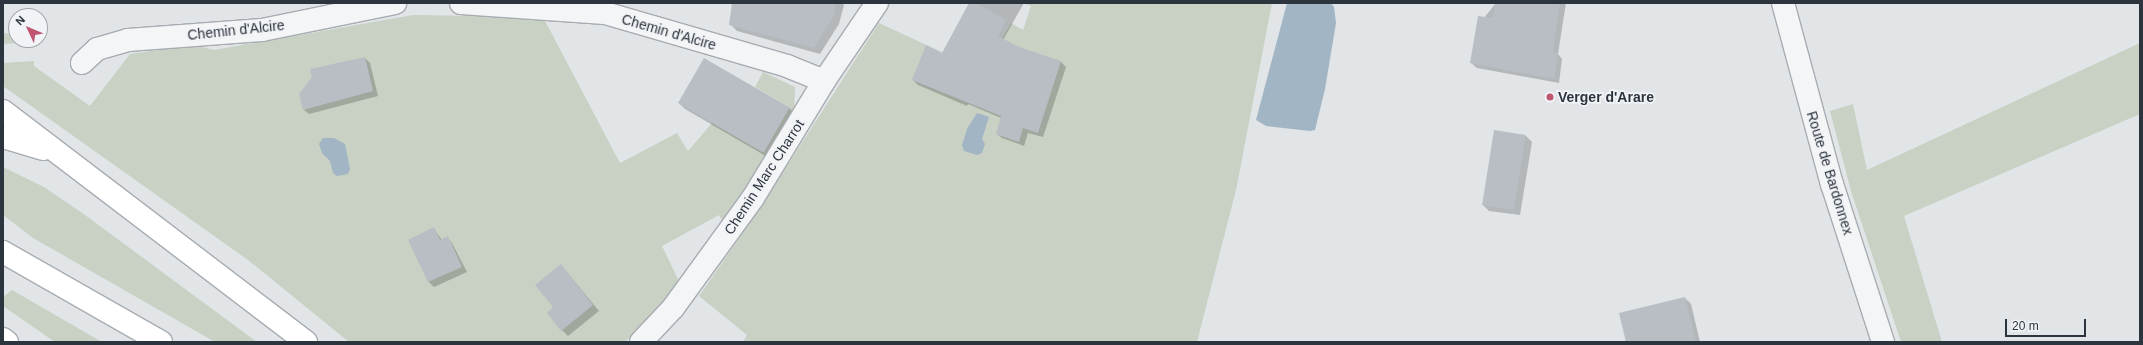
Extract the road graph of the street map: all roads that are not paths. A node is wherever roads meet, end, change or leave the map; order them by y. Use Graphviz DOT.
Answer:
graph roads {
  1 [pos="395,3"];
  2 [pos="461,3"];
  3 [pos="877,3"];
  4 [pos="1783,3"];
  5 [pos="82,64"];
  6 [pos="824,81"];
  7 [pos="3,111"];
  8 [pos="3,137"];
  9 [pos="64,159"];
  10 [pos="3,252"];
  11 [pos="3,339"];
  12 [pos="7,342"];
  13 [pos="161,342"];
  14 [pos="306,342"];
  15 [pos="641,342"];
  16 [pos="1883,342"];
  1 -- 5 [label="street, Chemin d'Alcire"];
  2 -- 6 [label="street, Chemin d'Alcire"];
  3 -- 6 [label="street, Chemin Marc Charrot"];
  4 -- 16 [label="street, Route de Bardonnex"];
  6 -- 15 [label="street, Chemin Marc Charrot"];
  7 -- 9 [label="highway"];
  8 -- 9 [label="highway"];
  9 -- 14 [label="highway"];
  10 -- 13 [label="highway"];
  11 -- 12 [label="highway"];
}
